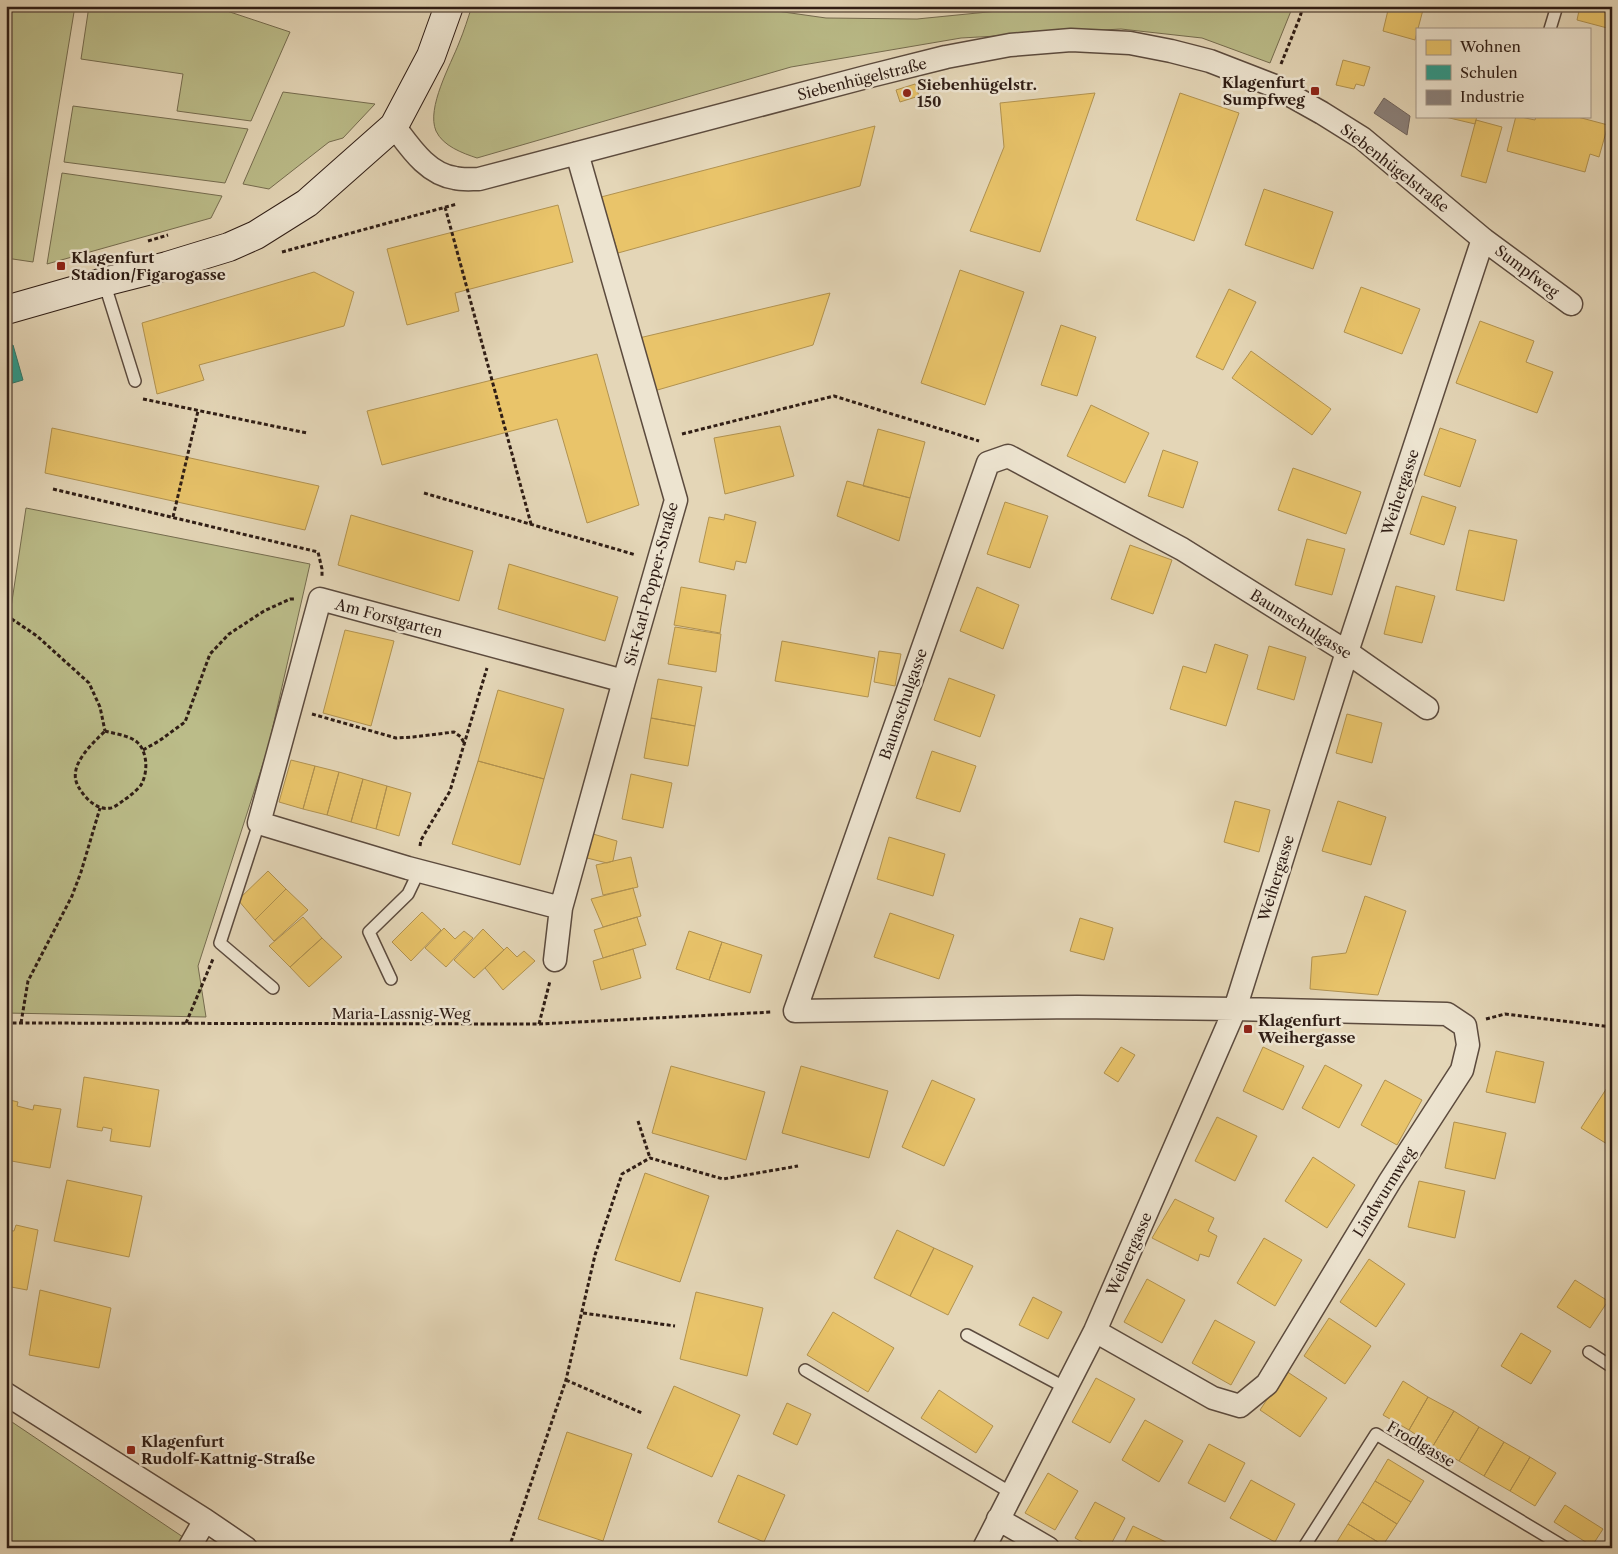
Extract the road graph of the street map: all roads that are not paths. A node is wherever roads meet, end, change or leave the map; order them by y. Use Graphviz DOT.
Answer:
graph roads {
  1 [pos="449,6"];
  2 [pos="1558,6"];
  3 [pos="1550,28"];
  4 [pos="394,126"];
  5 [pos="577,153"];
  6 [pos="1483,239"];
  7 [pos="104,282"];
  8 [pos="1571,304"];
  9 [pos="6,310"];
  10 [pos="135,381"];
  11 [pos="1347,652"];
  12 [pos="624,681"];
  13 [pos="1427,708"];
  14 [pos="259,823"];
  15 [pos="419,871"];
  16 [pos="561,908"];
  17 [pos="555,960"];
  18 [pos="391,979"];
  19 [pos="273,988"];
  20 [pos="1235,1009"];
  21 [pos="1095,1331"];
  22 [pos="967,1335"];
  23 [pos="1589,1352"];
  24 [pos="1612,1367"];
  25 [pos="805,1370"];
  26 [pos="1066,1388"];
  27 [pos="6,1394"];
  28 [pos="1013,1494"];
  29 [pos="998,1519"];
  30 [pos="205,1520"];
  31 [pos="189,1548"];
  32 [pos="246,1548"];
  33 [pos="984,1548"];
  34 [pos="1048,1548"];
  35 [pos="1304,1548"];
  36 [pos="1566,1548"];
  1 -- 4 [label="street"];
  2 -- 3 [label="lane"];
  4 -- 5 [label="street, Siebenhügelstraße"];
  4 -- 7 [label="street"];
  5 -- 6 [label="street, Siebenhügelstraße"];
  5 -- 12 [label="street, Sir-Karl-Popper-Straße"];
  6 -- 8 [label="street, Sumpfweg"];
  6 -- 11 [label="street, Weihergasse"];
  7 -- 9 [label="street"];
  7 -- 10 [label="lane"];
  11 -- 13 [label="street, Baumschulgasse"];
  11 -- 20 [label="street, Weihergasse"];
  11 -- 20 [label="street, Baumschulgasse"];
  12 -- 14 [label="street, Am Forstgarten"];
  12 -- 16 [label="street, Sir-Karl-Popper-Straße"];
  14 -- 15 [label="street"];
  14 -- 19 [label="lane, Am Forstgarten"];
  15 -- 16 [label="street"];
  15 -- 18 [label="lane"];
  16 -- 17 [label="street, Sir-Karl-Popper-Straße"];
  20 -- 21 [label="street, Weihergasse"];
  20 -- 21 [label="street, Lindwurmweg"];
  21 -- 26 [label="street, Weihergasse"];
  22 -- 26 [label="lane"];
  23 -- 24 [label="lane"];
  25 -- 28 [label="lane"];
  26 -- 28 [label="street, Weihergasse"];
  27 -- 30 [label="street"];
  28 -- 29 [label="street, Weihergasse"];
  29 -- 33 [label="street, Weihergasse"];
  29 -- 34 [label="street"];
  30 -- 31 [label="street"];
  30 -- 32 [label="street"];
  35 -- 36 [label="lane, Frodlgasse"];
}
